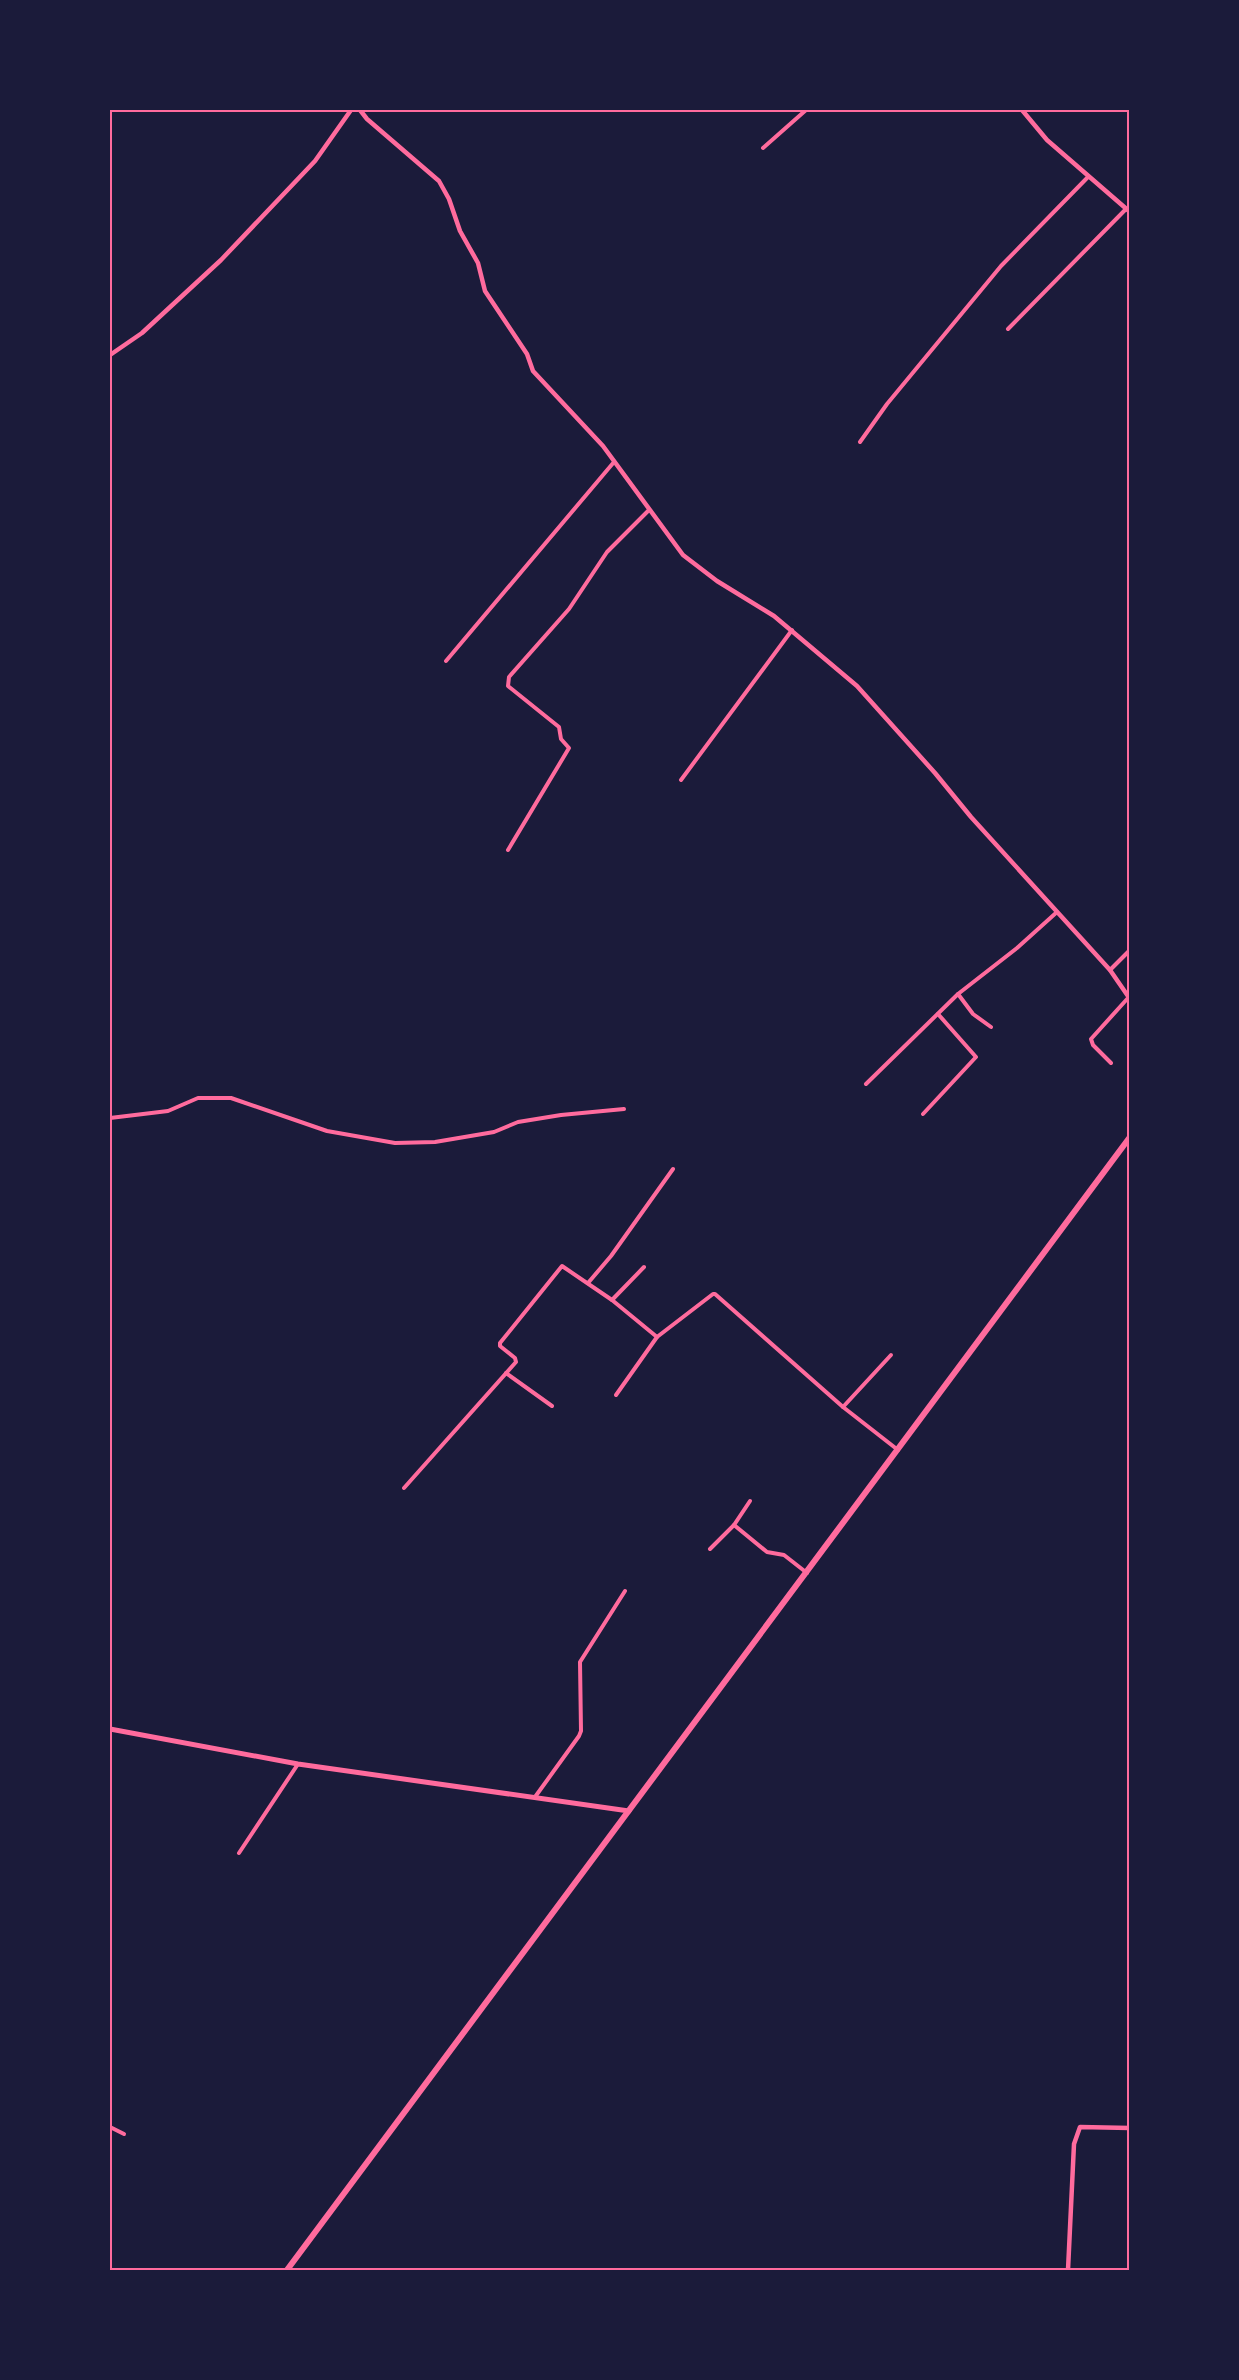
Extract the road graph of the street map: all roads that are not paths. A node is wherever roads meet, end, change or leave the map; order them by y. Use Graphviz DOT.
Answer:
graph roads {
  1 [pos="351,110"];
  2 [pos="360,110"];
  3 [pos="806,110"];
  4 [pos="1022,110"];
  5 [pos="763,148"];
  6 [pos="1088,177"];
  7 [pos="1128,211"];
  8 [pos="1008,329"];
  9 [pos="110,355"];
  10 [pos="860,442"];
  11 [pos="614,462"];
  12 [pos="649,510"];
  13 [pos="792,630"];
  14 [pos="446,661"];
  15 [pos="681,780"];
  16 [pos="508,850"];
  17 [pos="1057,912"];
  18 [pos="1130,950"];
  19 [pos="1110,970"];
  20 [pos="958,994"];
  21 [pos="1129,998"];
  22 [pos="938,1014"];
  23 [pos="991,1027"];
  24 [pos="1111,1063"];
  25 [pos="866,1084"];
  26 [pos="624,1109"];
  27 [pos="923,1114"];
  28 [pos="110,1118"];
  29 [pos="1130,1137"];
  30 [pos="673,1169"];
  31 [pos="644,1267"];
  32 [pos="588,1283"];
  33 [pos="612,1300"];
  34 [pos="657,1337"];
  35 [pos="891,1355"];
  36 [pos="506,1373"];
  37 [pos="616,1395"];
  38 [pos="552,1406"];
  39 [pos="843,1407"];
  40 [pos="898,1450"];
  41 [pos="404,1488"];
  42 [pos="750,1501"];
  43 [pos="734,1525"];
  44 [pos="710,1549"];
  45 [pos="807,1573"];
  46 [pos="625,1591"];
  47 [pos="110,1729"];
  48 [pos="298,1764"];
  49 [pos="535,1797"];
  50 [pos="629,1811"];
  51 [pos="239,1852"];
  52 [pos="110,2127"];
  53 [pos="1130,2128"];
  54 [pos="124,2134"];
  55 [pos="287,2271"];
  56 [pos="1068,2271"];
  1 -- 9 [label="street"];
  2 -- 11 [label="street"];
  3 -- 5 [label="street"];
  4 -- 6 [label="street"];
  6 -- 7 [label="street"];
  6 -- 10 [label="street"];
  7 -- 8 [label="street"];
  11 -- 12 [label="street"];
  11 -- 14 [label="street"];
  12 -- 13 [label="street"];
  12 -- 16 [label="street"];
  13 -- 15 [label="street"];
  13 -- 17 [label="street"];
  17 -- 19 [label="street"];
  17 -- 20 [label="street"];
  18 -- 19 [label="street"];
  19 -- 21 [label="street"];
  20 -- 22 [label="street"];
  20 -- 23 [label="street"];
  21 -- 24 [label="street"];
  22 -- 25 [label="street"];
  22 -- 27 [label="street"];
  26 -- 28 [label="street"];
  29 -- 40 [label="highway"];
  30 -- 32 [label="street"];
  31 -- 33 [label="street"];
  32 -- 33 [label="street"];
  32 -- 36 [label="street"];
  33 -- 34 [label="street"];
  34 -- 37 [label="street"];
  34 -- 39 [label="street"];
  35 -- 39 [label="street"];
  36 -- 38 [label="street"];
  36 -- 41 [label="street"];
  39 -- 40 [label="street"];
  40 -- 45 [label="highway"];
  42 -- 43 [label="street"];
  43 -- 44 [label="street"];
  43 -- 45 [label="street"];
  45 -- 50 [label="highway"];
  46 -- 49 [label="street"];
  47 -- 48 [label="main road"];
  48 -- 49 [label="main road"];
  48 -- 51 [label="street"];
  49 -- 50 [label="main road"];
  50 -- 55 [label="highway"];
  52 -- 54 [label="street"];
  53 -- 56 [label="street"];
}
